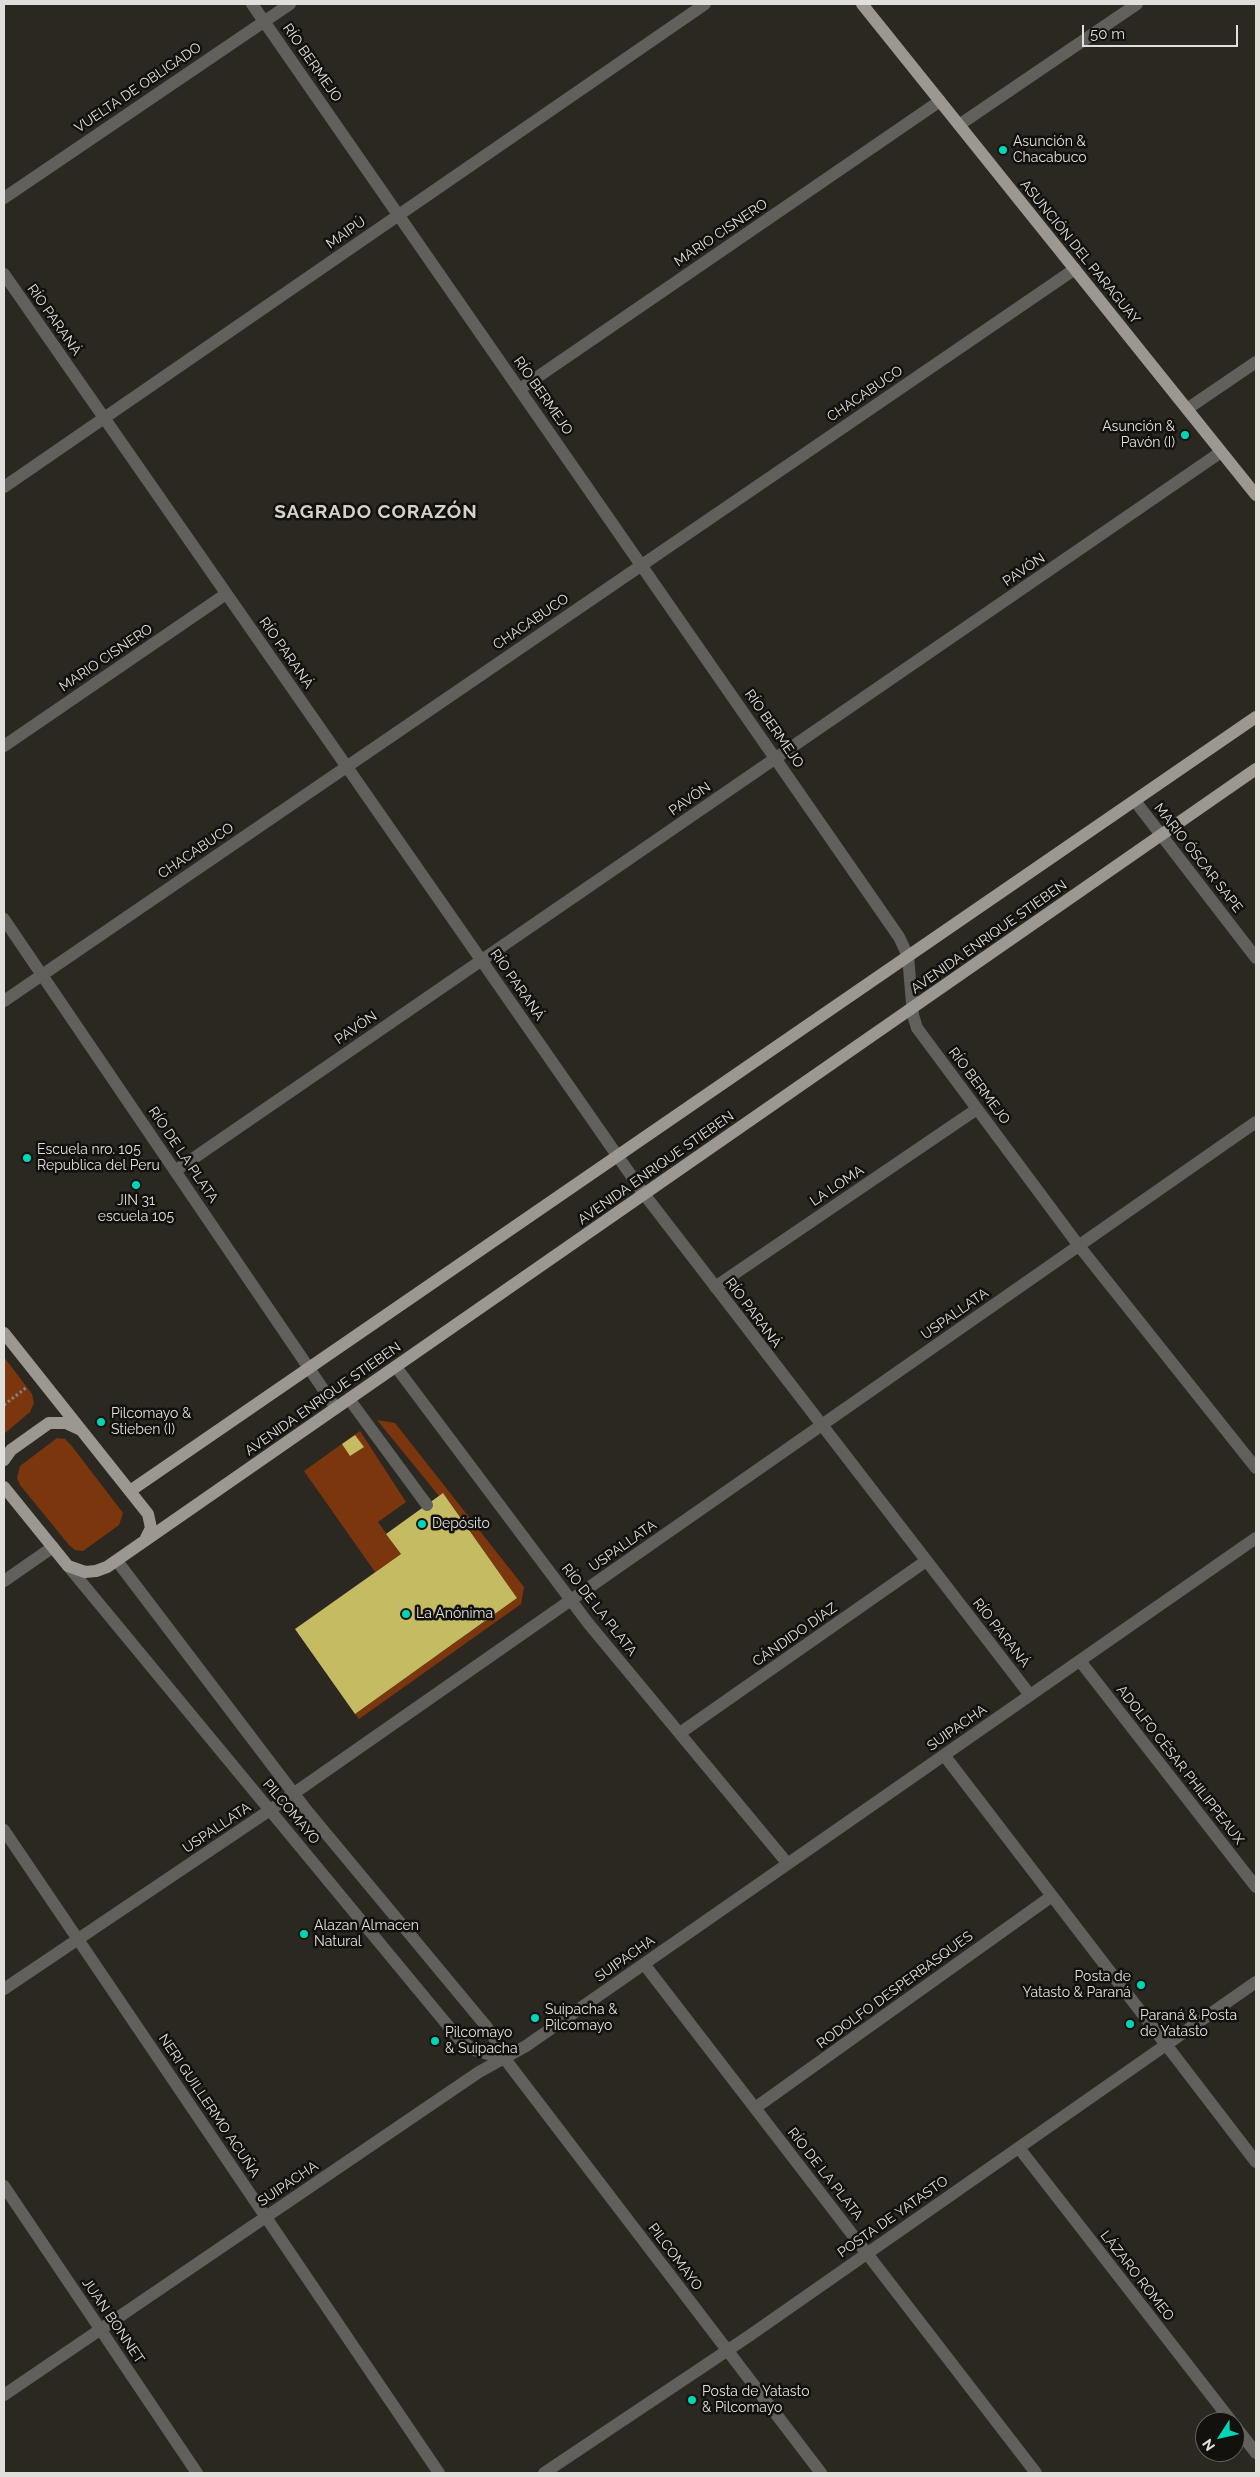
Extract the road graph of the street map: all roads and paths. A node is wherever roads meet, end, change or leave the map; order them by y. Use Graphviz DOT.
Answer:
graph roads {
  1 [pos="252,4"];
  2 [pos="290,4"];
  3 [pos="705,4"];
  4 [pos="862,4"];
  5 [pos="1137,4"];
  6 [pos="264,21"];
  7 [pos="940,101"];
  8 [pos="959,125"];
  9 [pos="4,198"];
  10 [pos="399,215"];
  11 [pos="1074,269"];
  12 [pos="4,274"];
  13 [pos="1256,362"];
  14 [pos="520,389"];
  15 [pos="1187,409"];
  16 [pos="104,418"];
  17 [pos="1222,452"];
  18 [pos="4,487"];
  19 [pos="1256,495"];
  20 [pos="642,565"];
  21 [pos="226,594"];
  22 [pos="1256,717"];
  23 [pos="4,746"];
  24 [pos="776,758"];
  25 [pos="347,766"];
  26 [pos="1256,769"];
  27 [pos="1135,801"];
  28 [pos="1161,835"];
  29 [pos="4,919"];
  30 [pos="908,956"];
  31 [pos="1256,958"];
  32 [pos="482,960"];
  33 [pos="42,975"];
  34 [pos="4,1001"];
  35 [pos="912,1008"];
  36 [pos="977,1109"];
  37 [pos="1256,1122"];
  38 [pos="618,1156"];
  39 [pos="175,1171"];
  40 [pos="644,1194"];
  41 [pos="1079,1246"];
  42 [pos="715,1287"];
  43 [pos="4,1333"];
  44 [pos="396,1367"];
  45 [pos="309,1368"];
  46 [pos="27,1387"];
  47 [pos="349,1399"];
  48 [pos="4,1405"];
  49 [pos="336,1408"];
  50 [pos="821,1426"];
  51 [pos="85,1434"];
  52 [pos="4,1460"];
  53 [pos="1256,1468"];
  54 [pos="6,1488"];
  55 [pos="130,1491"];
  56 [pos="427,1505"];
  57 [pos="1256,1538"];
  58 [pos="141,1544"];
  59 [pos="53,1547"];
  60 [pos="117,1561"];
  61 [pos="926,1561"];
  62 [pos="68,1566"];
  63 [pos="4,1581"];
  64 [pos="571,1600"];
  65 [pos="1080,1661"];
  66 [pos="1030,1695"];
  67 [pos="680,1733"];
  68 [pos="944,1755"];
  69 [pos="294,1793"];
  70 [pos="270,1810"];
  71 [pos="4,1830"];
  72 [pos="788,1864"];
  73 [pos="1256,1887"];
  74 [pos="1052,1896"];
  75 [pos="78,1939"];
  76 [pos="644,1964"];
  77 [pos="1256,1982"];
  78 [pos="4,1989"];
  79 [pos="1166,2045"];
  80 [pos="505,2059"];
  81 [pos="755,2108"];
  82 [pos="1019,2148"];
  83 [pos="1256,2162"];
  84 [pos="4,2186"];
  85 [pos="266,2217"];
  86 [pos="867,2254"];
  87 [pos="100,2330"];
  88 [pos="727,2350"];
  89 [pos="4,2395"];
  90 [pos="1224,2412"];
  91 [pos="1245,2439"];
  92 [pos="1256,2453"];
  93 [pos="197,2473"];
  94 [pos="440,2473"];
  95 [pos="544,2473"];
  96 [pos="821,2473"];
  97 [pos="1036,2473"];
  1 -- 6 [label="street, RÍO BERMEJO"];
  2 -- 6 [label="street, VUELTA DE OBLIGADO"];
  3 -- 10 [label="street, MAIPÚ"];
  4 -- 7 [label="main road, ASUNCIÓN DEL PARAGUAY"];
  5 -- 8 [label="street"];
  6 -- 9 [label="street, VUELTA DE OBLIGADO"];
  6 -- 10 [label="street, RÍO BERMEJO"];
  7 -- 8 [label="main road, ASUNCIÓN DEL PARAGUAY"];
  7 -- 14 [label="street, MARIO CISNERO"];
  8 -- 11 [label="main road, ASUNCIÓN DEL PARAGUAY"];
  10 -- 14 [label="street, RÍO BERMEJO"];
  10 -- 16 [label="street, MAIPÚ"];
  11 -- 15 [label="main road, ASUNCIÓN DEL PARAGUAY"];
  11 -- 20 [label="street, CHACABUCO"];
  12 -- 16 [label="street, RÍO PARANÁ"];
  13 -- 15 [label="street"];
  14 -- 20 [label="street, RÍO BERMEJO"];
  15 -- 17 [label="main road, ASUNCIÓN DEL PARAGUAY"];
  16 -- 18 [label="street, MAIPÚ"];
  16 -- 21 [label="street, RÍO PARANÁ"];
  17 -- 19 [label="main road, ASUNCIÓN DEL PARAGUAY"];
  17 -- 24 [label="street, PAVÓN"];
  20 -- 24 [label="street, RÍO BERMEJO"];
  20 -- 25 [label="street, CHACABUCO"];
  21 -- 23 [label="street, MARIO CISNERO"];
  21 -- 25 [label="street, RÍO PARANÁ"];
  22 -- 27 [label="main road, AVENIDA ENRIQUE STIEBEN"];
  24 -- 30 [label="street, RÍO BERMEJO"];
  24 -- 32 [label="street, PAVÓN"];
  25 -- 32 [label="street, RÍO PARANÁ"];
  25 -- 33 [label="street, CHACABUCO"];
  26 -- 28 [label="main road, AVENIDA ENRIQUE STIEBEN"];
  27 -- 28 [label="street, MARIO ÓSCAR SAPE"];
  27 -- 30 [label="main road, AVENIDA ENRIQUE STIEBEN"];
  28 -- 31 [label="street, MARIO ÓSCAR SAPE"];
  28 -- 35 [label="main road, AVENIDA ENRIQUE STIEBEN"];
  29 -- 33 [label="street, RÍO DE LA PLATA"];
  30 -- 35 [label="street, RÍO BERMEJO"];
  30 -- 38 [label="main road, AVENIDA ENRIQUE STIEBEN"];
  32 -- 38 [label="street, RÍO PARANÁ"];
  32 -- 39 [label="street, PAVÓN"];
  33 -- 34 [label="street, CHACABUCO"];
  33 -- 39 [label="street, RÍO DE LA PLATA"];
  35 -- 36 [label="street, RÍO BERMEJO"];
  35 -- 40 [label="main road, AVENIDA ENRIQUE STIEBEN"];
  36 -- 41 [label="street, RÍO BERMEJO"];
  36 -- 42 [label="street, LA LOMA"];
  37 -- 41 [label="street, USPALLATA"];
  38 -- 40 [label="street, RÍO PARANÁ"];
  38 -- 45 [label="main road, AVENIDA ENRIQUE STIEBEN"];
  39 -- 45 [label="street, RÍO DE LA PLATA"];
  40 -- 42 [label="street, RÍO PARANÁ"];
  40 -- 44 [label="main road, AVENIDA ENRIQUE STIEBEN"];
  41 -- 50 [label="street, USPALLATA"];
  41 -- 53 [label="street, RÍO BERMEJO"];
  42 -- 50 [label="street, RÍO PARANÁ"];
  43 -- 51 [label="main road"];
  44 -- 47 [label="main road, AVENIDA ENRIQUE STIEBEN"];
  44 -- 64 [label="street, RÍO DE LA PLATA"];
  45 -- 49 [label="street, RÍO DE LA PLATA"];
  45 -- 55 [label="main road, AVENIDA ENRIQUE STIEBEN"];
  46 -- 48 [label="path"];
  47 -- 49 [label="main road, AVENIDA ENRIQUE STIEBEN"];
  47 -- 56 [label="street"];
  49 -- 58 [label="main road, AVENIDA ENRIQUE STIEBEN"];
  50 -- 61 [label="street, RÍO PARANÁ"];
  50 -- 64 [label="street, USPALLATA"];
  51 -- 52 [label="main road"];
  51 -- 55 [label="main road"];
  54 -- 59 [label="main road"];
  55 -- 58 [label="main road"];
  57 -- 65 [label="street, SUIPACHA"];
  58 -- 60 [label="main road, AVENIDA ENRIQUE STIEBEN"];
  59 -- 62 [label="main road"];
  59 -- 63 [label="street"];
  60 -- 62 [label="main road, AVENIDA ENRIQUE STIEBEN"];
  60 -- 69 [label="street, PILCOMAYO"];
  61 -- 66 [label="street, RÍO PARANÁ"];
  61 -- 67 [label="street, CÁNDIDO DÍAZ"];
  62 -- 70 [label="street, PILCOMAYO"];
  64 -- 67 [label="street, RÍO DE LA PLATA"];
  64 -- 69 [label="street, USPALLATA"];
  65 -- 66 [label="street, SUIPACHA"];
  65 -- 73 [label="street, ADOLFO CÉSAR PHILIPPEAUX"];
  66 -- 68 [label="street, SUIPACHA"];
  67 -- 72 [label="street, RÍO DE LA PLATA"];
  68 -- 72 [label="street, SUIPACHA"];
  68 -- 74 [label="street"];
  69 -- 70 [label="street, USPALLATA"];
  69 -- 80 [label="street, PILCOMAYO"];
  70 -- 75 [label="street, USPALLATA"];
  70 -- 80 [label="street, PILCOMAYO"];
  71 -- 75 [label="street, NERI GUILLERMO ACUÑA"];
  72 -- 76 [label="street, SUIPACHA"];
  74 -- 79 [label="street"];
  74 -- 81 [label="street, RODOLFO DESPERBASQUES"];
  75 -- 78 [label="street, USPALLATA"];
  75 -- 85 [label="street, NERI GUILLERMO ACUÑA"];
  76 -- 80 [label="street, SUIPACHA"];
  76 -- 81 [label="street, RÍO DE LA PLATA"];
  77 -- 79 [label="street, POSTA DE YATASTO"];
  79 -- 82 [label="street, POSTA DE YATASTO"];
  79 -- 83 [label="street"];
  80 -- 85 [label="street, SUIPACHA"];
  80 -- 88 [label="street, PILCOMAYO"];
  81 -- 86 [label="street, RÍO DE LA PLATA"];
  82 -- 86 [label="street, POSTA DE YATASTO"];
  82 -- 90 [label="street, LÁZARO ROMEO"];
  84 -- 87 [label="street, JUAN BONNET"];
  85 -- 87 [label="street, SUIPACHA"];
  85 -- 94 [label="street, NERI GUILLERMO ACUÑA"];
  86 -- 88 [label="street, POSTA DE YATASTO"];
  86 -- 97 [label="street, RÍO DE LA PLATA"];
  87 -- 89 [label="street, SUIPACHA"];
  87 -- 93 [label="street, JUAN BONNET"];
  88 -- 95 [label="street, POSTA DE YATASTO"];
  88 -- 96 [label="street, PILCOMAYO"];
  91 -- 92 [label="street"];
}
